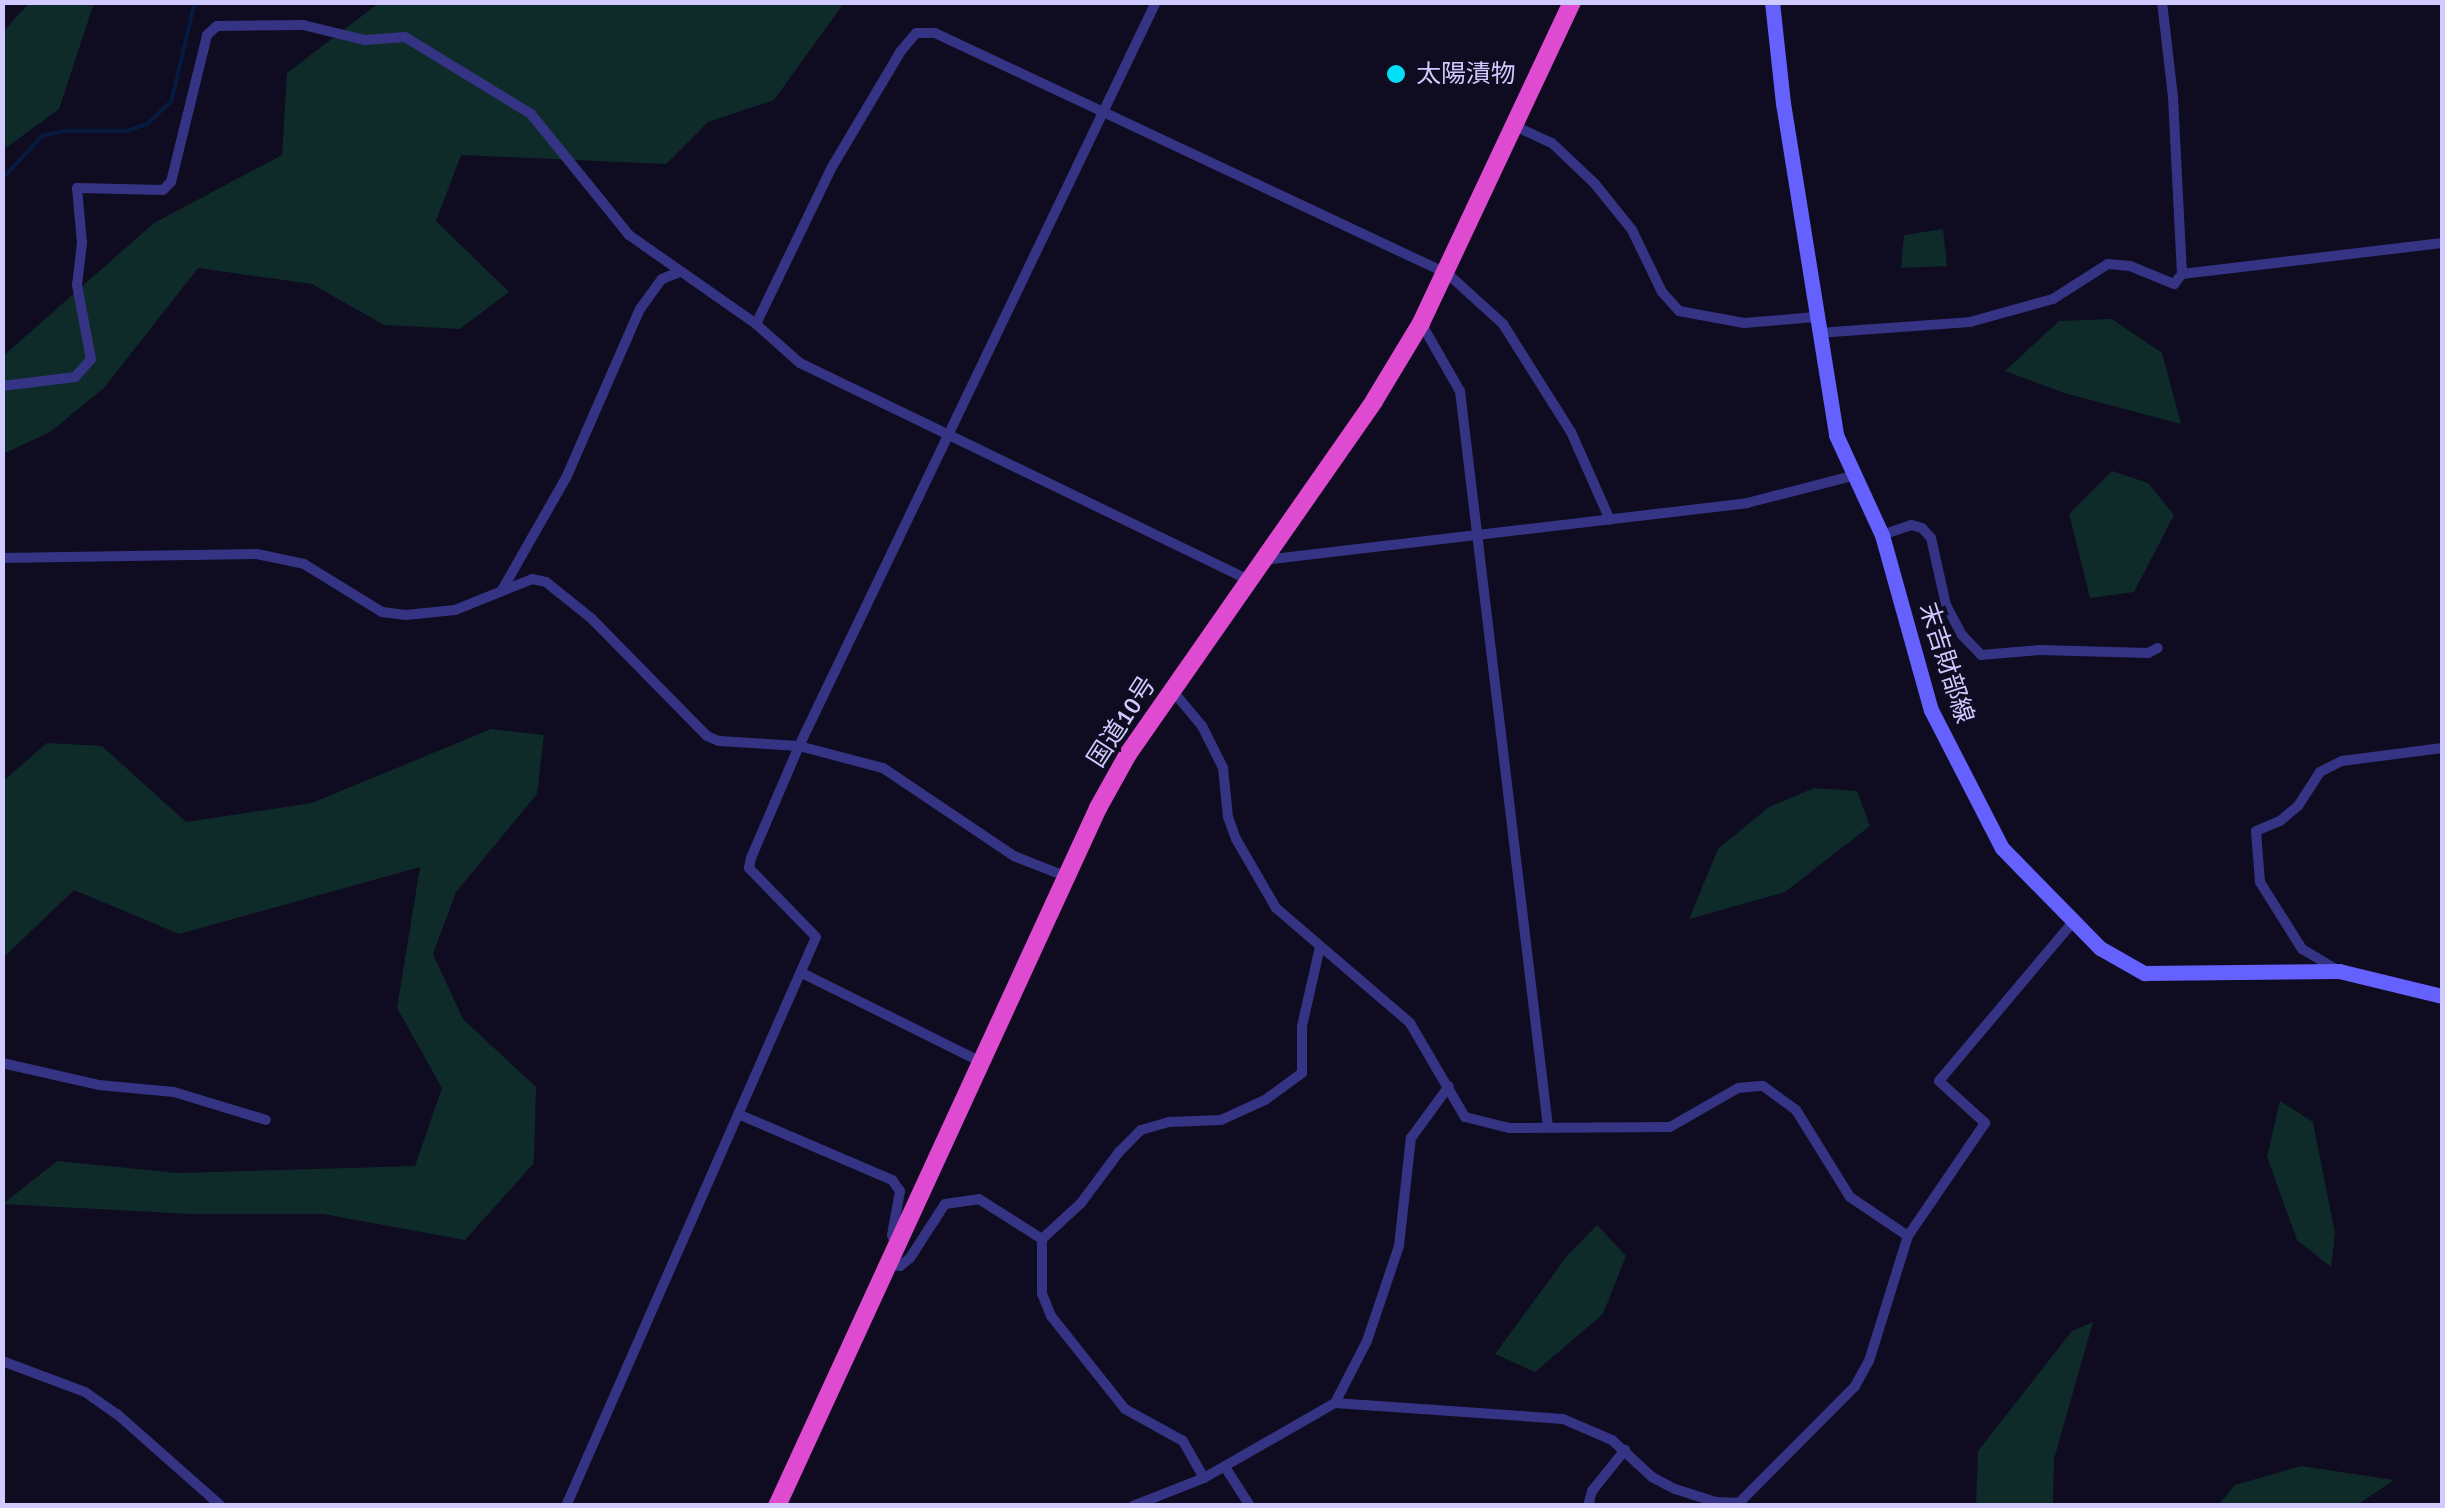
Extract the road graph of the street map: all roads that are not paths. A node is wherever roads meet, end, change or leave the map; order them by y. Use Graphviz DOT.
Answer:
graph roads {
  1 [pos="1156,2"];
  2 [pos="1572,2"];
  3 [pos="1772,2"];
  4 [pos="2162,2"];
  5 [pos="1104,111"];
  6 [pos="1517,127"];
  7 [pos="2442,243"];
  8 [pos="680,272"];
  9 [pos="1448,274"];
  10 [pos="2182,274"];
  11 [pos="756,324"];
  12 [pos="1421,324"];
  13 [pos="1816,325"];
  14 [pos="2,386"];
  15 [pos="949,436"];
  16 [pos="1856,475"];
  17 [pos="1610,520"];
  18 [pos="1480,535"];
  19 [pos="1882,535"];
  20 [pos="2,558"];
  21 [pos="1263,560"];
  22 [pos="1248,580"];
  23 [pos="502,591"];
  24 [pos="2158,648"];
  25 [pos="1172,690"];
  26 [pos="800,746"];
  27 [pos="2442,748"];
  28 [pos="1065,876"];
  29 [pos="2072,923"];
  30 [pos="1320,947"];
  31 [pos="2338,971"];
  32 [pos="802,972"];
  33 [pos="2442,996"];
  34 [pos="981,1062"];
  35 [pos="2,1064"];
  36 [pos="1448,1086"];
  37 [pos="738,1114"];
  38 [pos="266,1120"];
  39 [pos="1548,1126"];
  40 [pos="1908,1236"];
  41 [pos="1042,1239"];
  42 [pos="896,1246"];
  43 [pos="888,1265"];
  44 [pos="2,1361"];
  45 [pos="1334,1403"];
  46 [pos="1625,1450"];
  47 [pos="1226,1467"];
  48 [pos="1204,1478"];
  49 [pos="1740,1504"];
  50 [pos="221,1506"];
  51 [pos="566,1506"];
  52 [pos="777,1506"];
  53 [pos="1133,1506"];
  54 [pos="1250,1506"];
  55 [pos="1588,1506"];
  1 -- 5 [label="street"];
  2 -- 6 [label="highway, 国道10号"];
  3 -- 13 [label="main road, 末吉財部線"];
  4 -- 10 [label="street"];
  5 -- 9 [label="street"];
  5 -- 11 [label="street"];
  5 -- 15 [label="street"];
  6 -- 9 [label="highway, 国道10号"];
  6 -- 13 [label="street"];
  7 -- 10 [label="street"];
  8 -- 11 [label="street"];
  8 -- 14 [label="street"];
  8 -- 23 [label="street"];
  9 -- 12 [label="highway, 国道10号"];
  9 -- 17 [label="street"];
  10 -- 13 [label="street"];
  11 -- 15 [label="street"];
  12 -- 18 [label="street"];
  12 -- 21 [label="highway, 国道10号"];
  13 -- 16 [label="main road, 末吉財部線"];
  15 -- 22 [label="street"];
  15 -- 26 [label="street"];
  16 -- 17 [label="street"];
  16 -- 19 [label="main road, 末吉財部線"];
  17 -- 18 [label="street"];
  18 -- 21 [label="street"];
  18 -- 39 [label="street"];
  19 -- 24 [label="street"];
  19 -- 29 [label="main road, 末吉財部線"];
  20 -- 23 [label="street"];
  21 -- 22 [label="highway, 国道10号"];
  22 -- 25 [label="highway, 国道10号"];
  23 -- 26 [label="street"];
  25 -- 28 [label="highway, 国道10号"];
  25 -- 30 [label="street"];
  26 -- 28 [label="street"];
  26 -- 32 [label="street"];
  27 -- 31 [label="street"];
  28 -- 34 [label="highway, 国道10号"];
  29 -- 31 [label="main road, 末吉財部線"];
  29 -- 40 [label="street"];
  30 -- 36 [label="street"];
  30 -- 41 [label="street"];
  31 -- 33 [label="main road, 末吉財部線"];
  32 -- 34 [label="street"];
  32 -- 37 [label="street"];
  34 -- 42 [label="highway, 国道10号"];
  35 -- 38 [label="street"];
  36 -- 39 [label="street"];
  36 -- 45 [label="street"];
  37 -- 42 [label="street"];
  37 -- 51 [label="street"];
  39 -- 40 [label="street"];
  40 -- 49 [label="street"];
  41 -- 43 [label="street"];
  41 -- 48 [label="street"];
  42 -- 43 [label="highway, 国道10号"];
  43 -- 52 [label="highway, 国道10号"];
  44 -- 50 [label="street"];
  45 -- 46 [label="street"];
  45 -- 47 [label="street"];
  46 -- 49 [label="street"];
  46 -- 55 [label="street"];
  47 -- 48 [label="street"];
  47 -- 54 [label="street"];
  48 -- 53 [label="street"];
}
